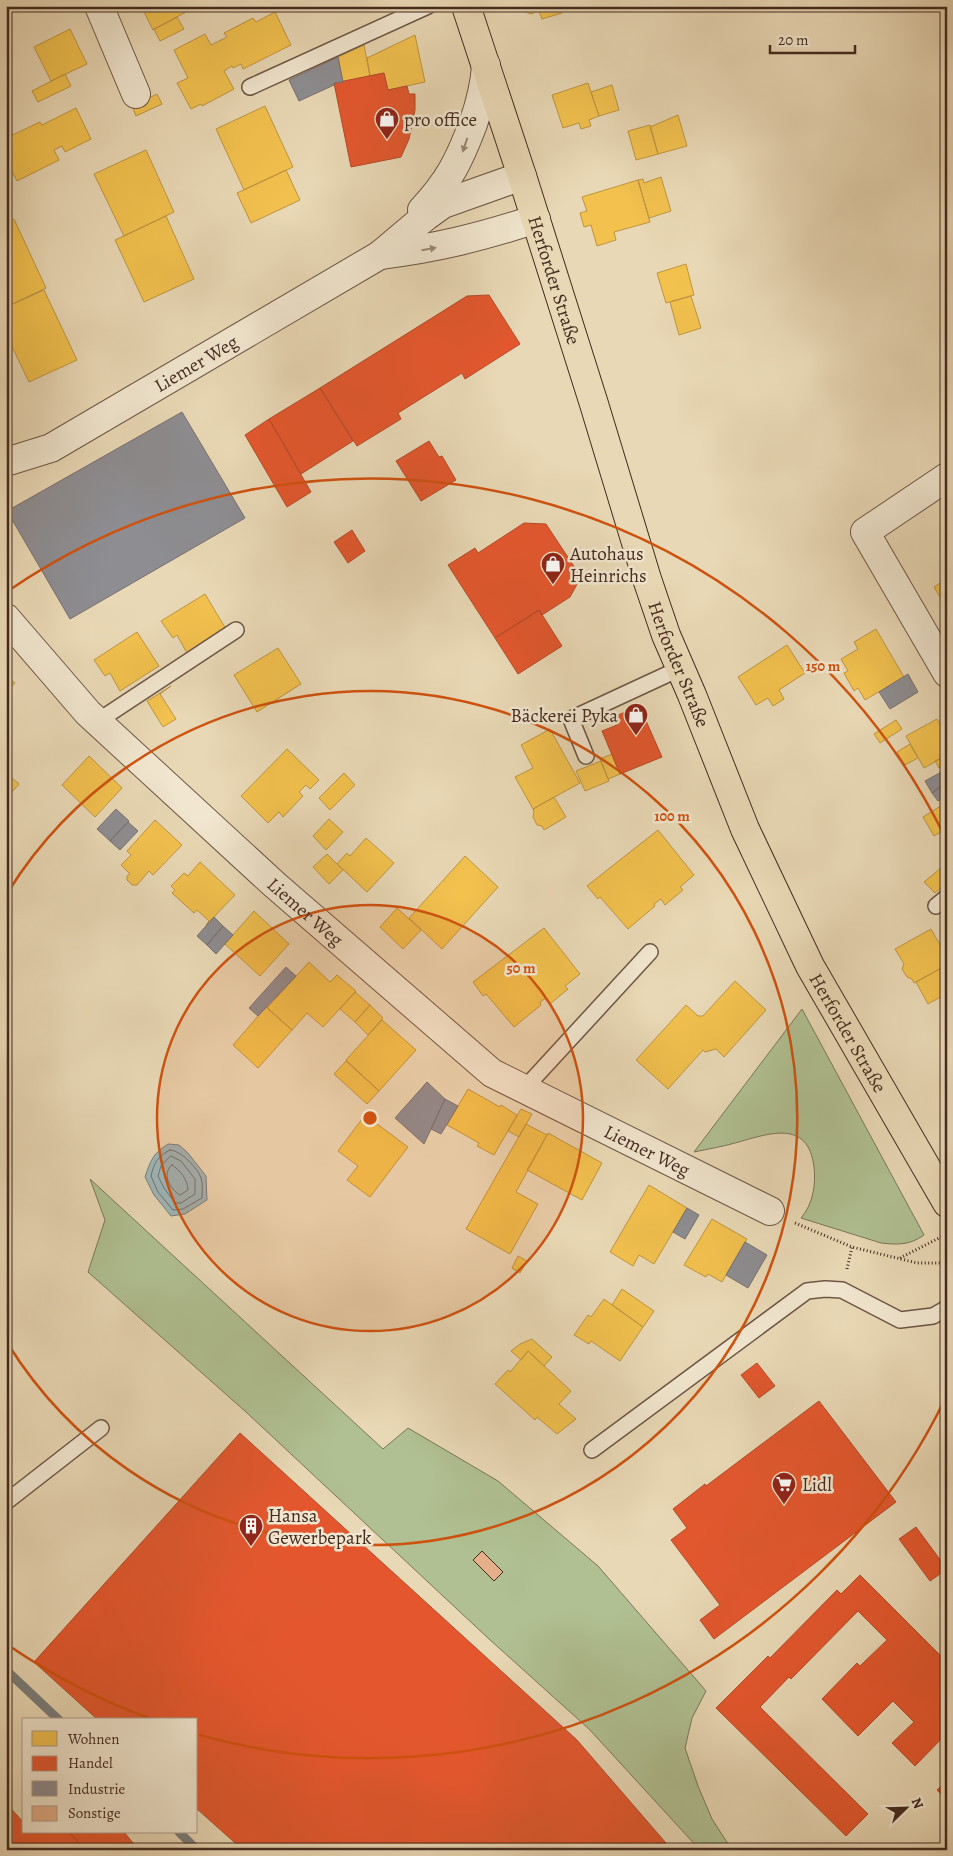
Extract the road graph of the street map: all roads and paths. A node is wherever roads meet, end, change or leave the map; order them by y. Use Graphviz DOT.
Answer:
graph roads {
  1 [pos="98,6"];
  2 [pos="428,6"];
  3 [pos="466,6"];
  4 [pos="486,65"];
  5 [pos="250,87"];
  6 [pos="136,94"];
  7 [pos="522,176"];
  8 [pos="536,219"];
  9 [pos="380,255"];
  10 [pos="6,462"];
  11 [pos="947,476"];
  12 [pos="6,618"];
  13 [pos="236,630"];
  14 [pos="681,668"];
  15 [pos="947,673"];
  16 [pos="98,721"];
  17 [pos="586,756"];
  18 [pos="650,952"];
  19 [pos="524,1089"];
  20 [pos="947,1203"];
  21 [pos="770,1211"];
  22 [pos="947,1234"];
  23 [pos="899,1258"];
  24 [pos="947,1263"];
  25 [pos="947,1308"];
  26 [pos="101,1428"];
  27 [pos="592,1450"];
  28 [pos="6,1502"];
  1 -- 6 [label="street"];
  2 -- 5 [label="lane"];
  3 -- 4 [label="main road, Herforder Straße"];
  4 -- 7 [label="main road, Herforder Straße"];
  4 -- 9 [label="street, Liemer Weg, one-way"];
  7 -- 8 [label="main road, Herforder Straße"];
  7 -- 9 [label="street, Liemer Weg"];
  9 -- 8 [label="street, Liemer Weg, one-way"];
  8 -- 14 [label="main road, Herforder Straße"];
  9 -- 10 [label="street, Liemer Weg"];
  11 -- 15 [label="street"];
  12 -- 16 [label="street, Liemer Weg"];
  13 -- 16 [label="lane"];
  14 -- 17 [label="lane"];
  14 -- 20 [label="main road, Herforder Straße"];
  16 -- 19 [label="street, Liemer Weg"];
  18 -- 19 [label="lane"];
  19 -- 21 [label="street, Liemer Weg"];
  21 -- 23 [label="path"];
  22 -- 23 [label="path"];
  23 -- 24 [label="path"];
  25 -- 27 [label="lane"];
  26 -- 28 [label="lane"];
}
